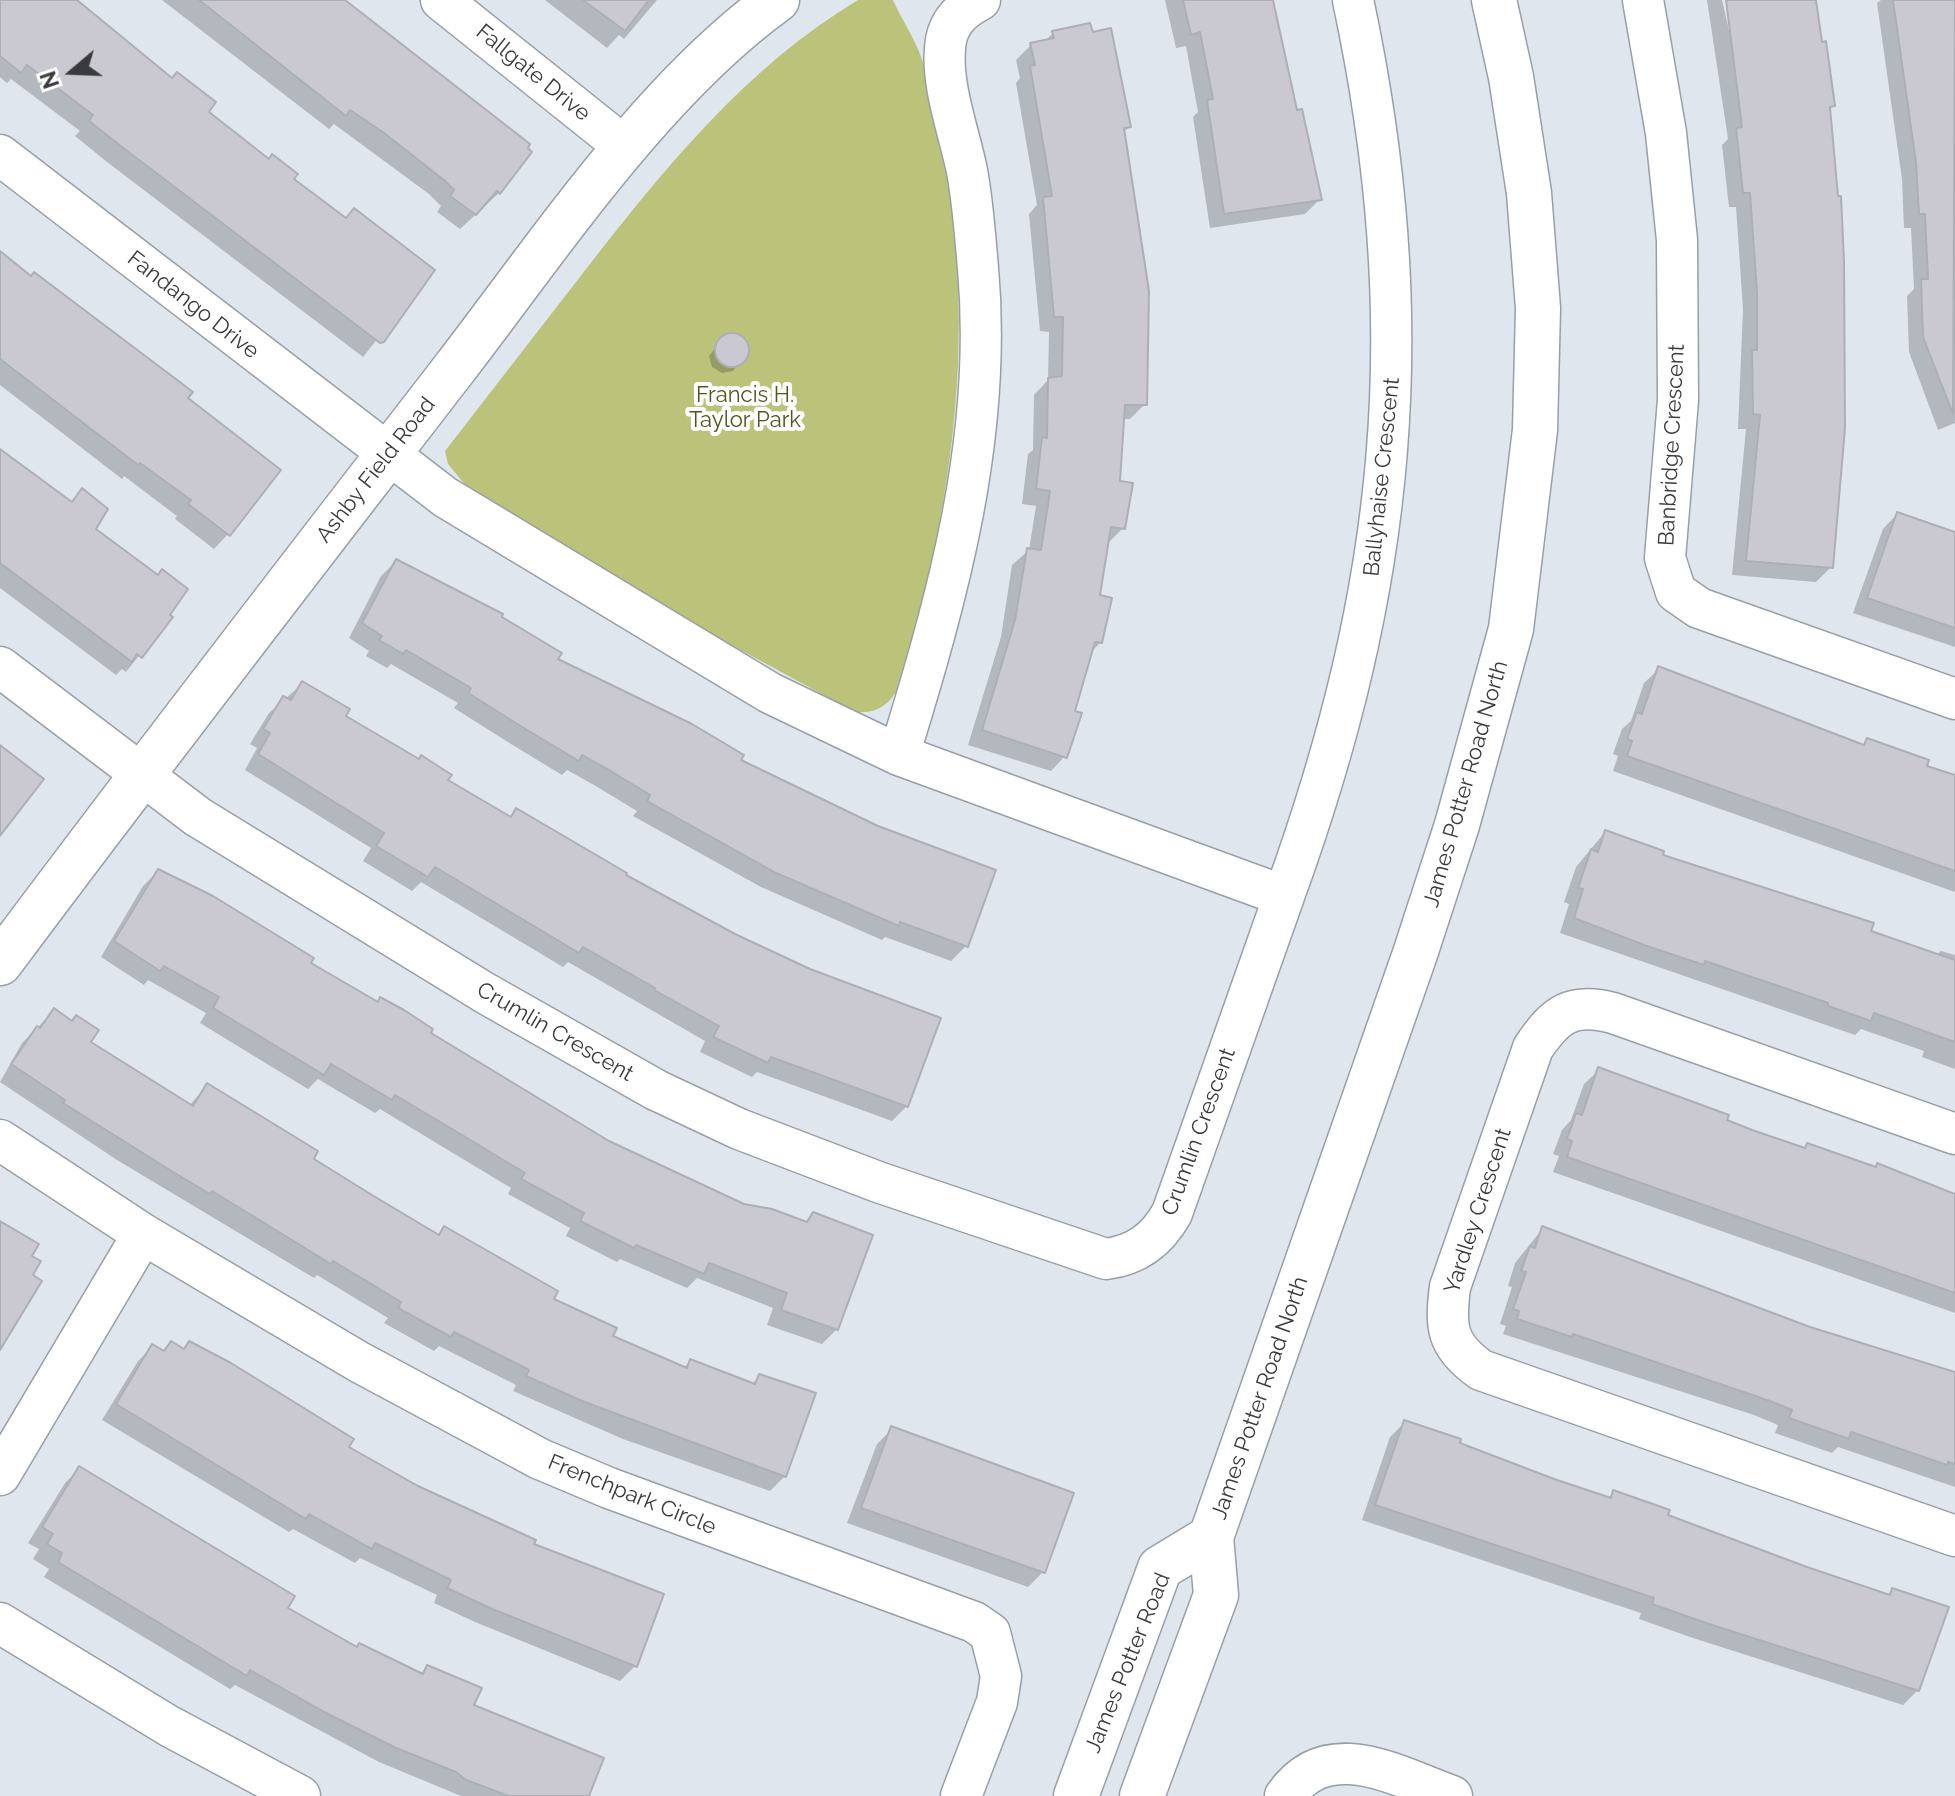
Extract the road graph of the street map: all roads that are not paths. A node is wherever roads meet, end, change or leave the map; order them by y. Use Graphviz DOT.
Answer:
graph roads {
  1 [pos="441,0"];
  2 [pos="777,0"];
  3 [pos="980,0"];
  4 [pos="1353,0"];
  5 [pos="1494,0"];
  6 [pos="1643,0"];
  7 [pos="625,147"];
  8 [pos="0,155"];
  9 [pos="387,455"];
  10 [pos="0,667"];
  11 [pos="1955,699"];
  12 [pos="899,755"];
  13 [pos="140,774"];
  14 [pos="1284,896"];
  15 [pos="0,963"];
  16 [pos="1955,1134"];
  17 [pos="0,1140"];
  18 [pos="143,1234"];
  19 [pos="0,1475"];
  20 [pos="1955,1536"];
  21 [pos="1211,1537"];
  22 [pos="0,1623"];
  23 [pos="300,1796"];
  24 [pos="961,1796"];
  25 [pos="1076,1796"];
  26 [pos="1142,1796"];
  27 [pos="1285,1796"];
  28 [pos="1452,1796"];
  1 -- 7 [label="street, Fallgate Drive"];
  2 -- 7 [label="main road, Ashby Field Road"];
  3 -- 12 [label="street"];
  4 -- 14 [label="street, Ballyhaise Crescent"];
  5 -- 21 [label="main road, James Potter Road North"];
  6 -- 11 [label="street, Banbridge Crescent"];
  7 -- 9 [label="main road, Ashby Field Road"];
  8 -- 9 [label="street, Fandango Drive"];
  9 -- 12 [label="street"];
  9 -- 13 [label="main road, Ashby Field Road"];
  10 -- 13 [label="street, Crumlin Crescent"];
  12 -- 14 [label="street"];
  13 -- 14 [label="street, Crumlin Crescent"];
  13 -- 15 [label="main road, Ashby Field Road"];
  16 -- 20 [label="street, Yardley Crescent"];
  17 -- 18 [label="street, Frenchpark Circle"];
  18 -- 19 [label="street"];
  18 -- 24 [label="street, Frenchpark Circle"];
  21 -- 25 [label="main road, James Potter Road"];
  21 -- 26 [label="main road"];
  22 -- 23 [label="street"];
  27 -- 28 [label="street"];
}
